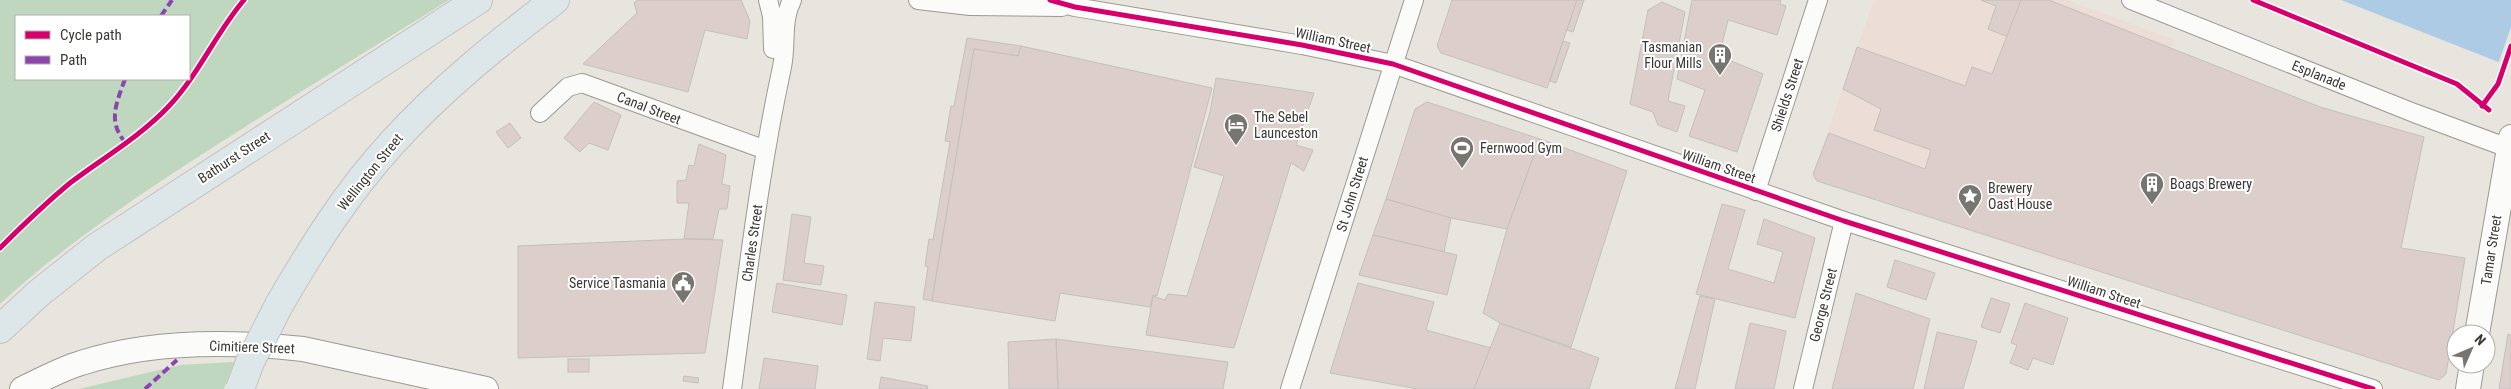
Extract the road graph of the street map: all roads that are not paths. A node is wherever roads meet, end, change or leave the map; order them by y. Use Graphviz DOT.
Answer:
graph roads {
  1 [pos="478,0"];
  2 [pos="555,0"];
  3 [pos="768,0"];
  4 [pos="792,0"];
  5 [pos="918,0"];
  6 [pos="1050,0"];
  7 [pos="1414,0"];
  8 [pos="1818,0"];
  9 [pos="2131,0"];
  10 [pos="1075,7"];
  11 [pos="1393,64"];
  12 [pos="775,97"];
  13 [pos="540,113"];
  14 [pos="2510,145"];
  15 [pos="766,150"];
  16 [pos="1756,191"];
  17 [pos="1844,220"];
  18 [pos="2479,324"];
  19 [pos="0,329"];
  20 [pos="2470,374"];
  21 [pos="22,389"];
  22 [pos="240,389"];
  23 [pos="486,389"];
  24 [pos="732,389"];
  25 [pos="1290,389"];
  26 [pos="1803,389"];
  27 [pos="2373,389"];
  28 [pos="2468,389"];
  1 -- 19 [label="highway, Bathurst Street"];
  2 -- 22 [label="highway, Wellington Street, bridge"];
  3 -- 12 [label="street, Charles Street"];
  4 -- 12 [label="street, Charles Street"];
  5 -- 10 [label="street, William Street"];
  6 -- 10 [label="street, William Street"];
  7 -- 11 [label="street, St John Street"];
  8 -- 16 [label="street, Shields Street"];
  9 -- 14 [label="street, Esplanade"];
  10 -- 11 [label="street, William Street"];
  11 -- 16 [label="street, William Street"];
  11 -- 25 [label="street, St John Street"];
  12 -- 15 [label="street, Charles Street"];
  13 -- 15 [label="street, Canal Street"];
  14 -- 18 [label="main road, Tamar Street"];
  15 -- 24 [label="street, Charles Street"];
  16 -- 17 [label="street, William Street"];
  17 -- 26 [label="street, George Street"];
  17 -- 27 [label="street, William Street"];
  20 -- 28 [label="main road"];
  21 -- 23 [label="main road, Cimitiere Street"];
}
